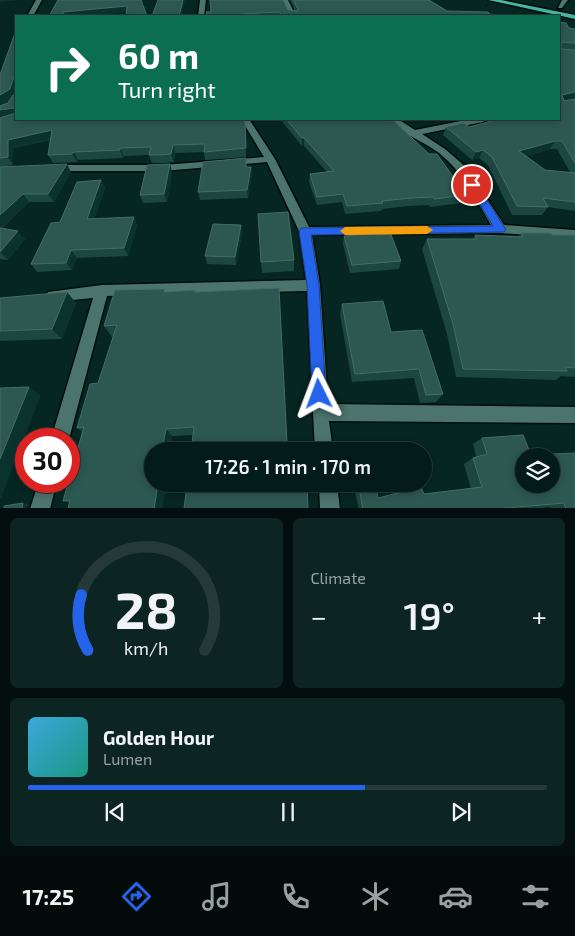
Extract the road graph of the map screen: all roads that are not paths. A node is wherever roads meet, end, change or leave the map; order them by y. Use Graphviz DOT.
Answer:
graph roads {
  1 [pos="39,0"];
  2 [pos="203,0"];
  3 [pos="285,0"];
  4 [pos="492,0"];
  5 [pos="527,0"];
  6 [pos="566,0"];
  7 [pos="560,7"];
  8 [pos="575,10"];
  9 [pos="31,15"];
  10 [pos="201,15"];
  11 [pos="292,15"];
  12 [pos="575,17"];
  13 [pos="246,120"];
  14 [pos="393,120"];
  15 [pos="478,120"];
  16 [pos="412,133"];
  17 [pos="270,159"];
  18 [pos="44,168"];
  19 [pos="500,229"];
  20 [pos="305,231"];
  21 [pos="575,234"];
  22 [pos="313,285"];
  23 [pos="102,291"];
  24 [pos="37,298"];
  25 [pos="320,412"];
  26 [pos="575,415"];
  27 [pos="63,428"];
  28 [pos="323,442"];
  29 [pos="329,492"];
  30 [pos="44,493"];
  31 [pos="40,508"];
  32 [pos="330,508"];
  1 -- 9 [label="street"];
  2 -- 10 [label="street"];
  3 -- 11 [label="street"];
  4 -- 12 [label="highway"];
  5 -- 7 [label="highway"];
  6 -- 7 [label="street"];
  7 -- 8 [label="highway"];
  13 -- 17 [label="street"];
  14 -- 16 [label="street"];
  15 -- 16 [label="street"];
  16 -- 19 [label="street"];
  17 -- 18 [label="street"];
  17 -- 20 [label="street"];
  19 -- 20 [label="street"];
  19 -- 21 [label="street"];
  20 -- 22 [label="street"];
  22 -- 23 [label="street"];
  22 -- 25 [label="street"];
  23 -- 24 [label="street"];
  23 -- 27 [label="street"];
  25 -- 26 [label="street"];
  25 -- 28 [label="street"];
  29 -- 32 [label="street"];
  30 -- 31 [label="street"];
}
